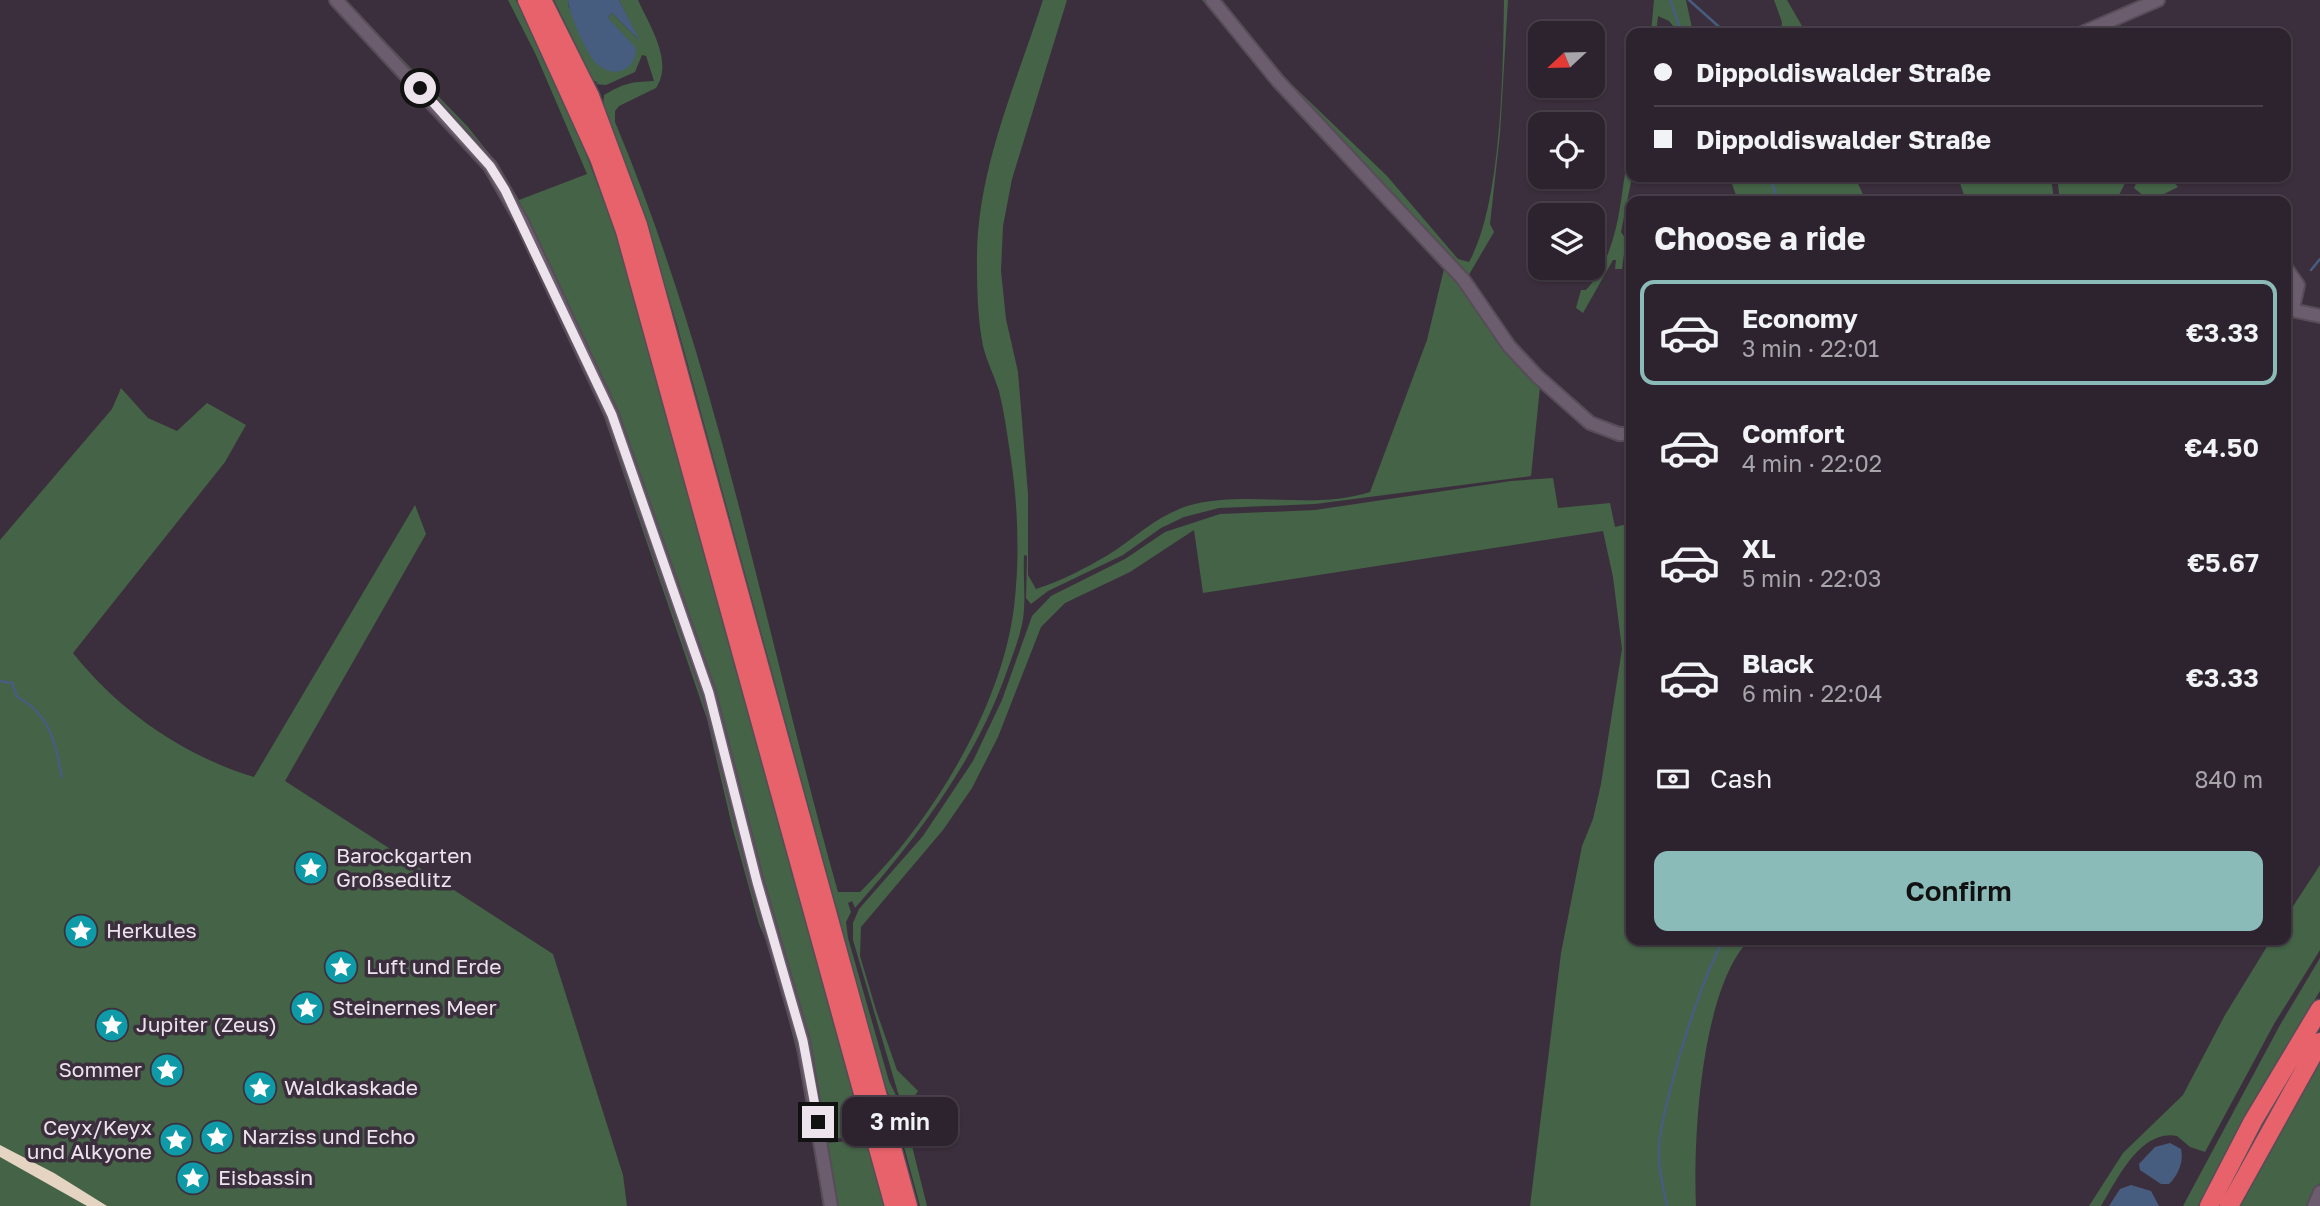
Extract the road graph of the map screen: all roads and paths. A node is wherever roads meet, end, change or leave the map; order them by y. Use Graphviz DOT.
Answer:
graph roads {
  1 [pos="336,0"];
  2 [pos="527,0"];
  3 [pos="542,0"];
  4 [pos="1212,0"];
  5 [pos="2158,0"];
  6 [pos="2094,28"];
  7 [pos="2291,275"];
  8 [pos="2291,304"];
  9 [pos="2291,309"];
  10 [pos="2320,316"];
  11 [pos="1626,434"];
  12 [pos="2320,1009"];
  13 [pos="2320,1042"];
  14 [pos="882,1133"];
  15 [pos="2320,1192"];
  16 [pos="831,1206"];
  17 [pos="894,1206"];
  18 [pos="908,1206"];
  19 [pos="2209,1206"];
  20 [pos="2229,1206"];
  21 [pos="2314,1206"];
  1 -- 16 [label="street"];
  2 -- 14 [label="highway"];
  3 -- 14 [label="highway"];
  4 -- 11 [label="street"];
  5 -- 6 [label="street"];
  7 -- 8 [label="street"];
  9 -- 10 [label="street"];
  12 -- 19 [label="highway"];
  13 -- 20 [label="highway"];
  14 -- 17 [label="highway"];
  14 -- 18 [label="highway"];
  15 -- 21 [label="street"];
}
